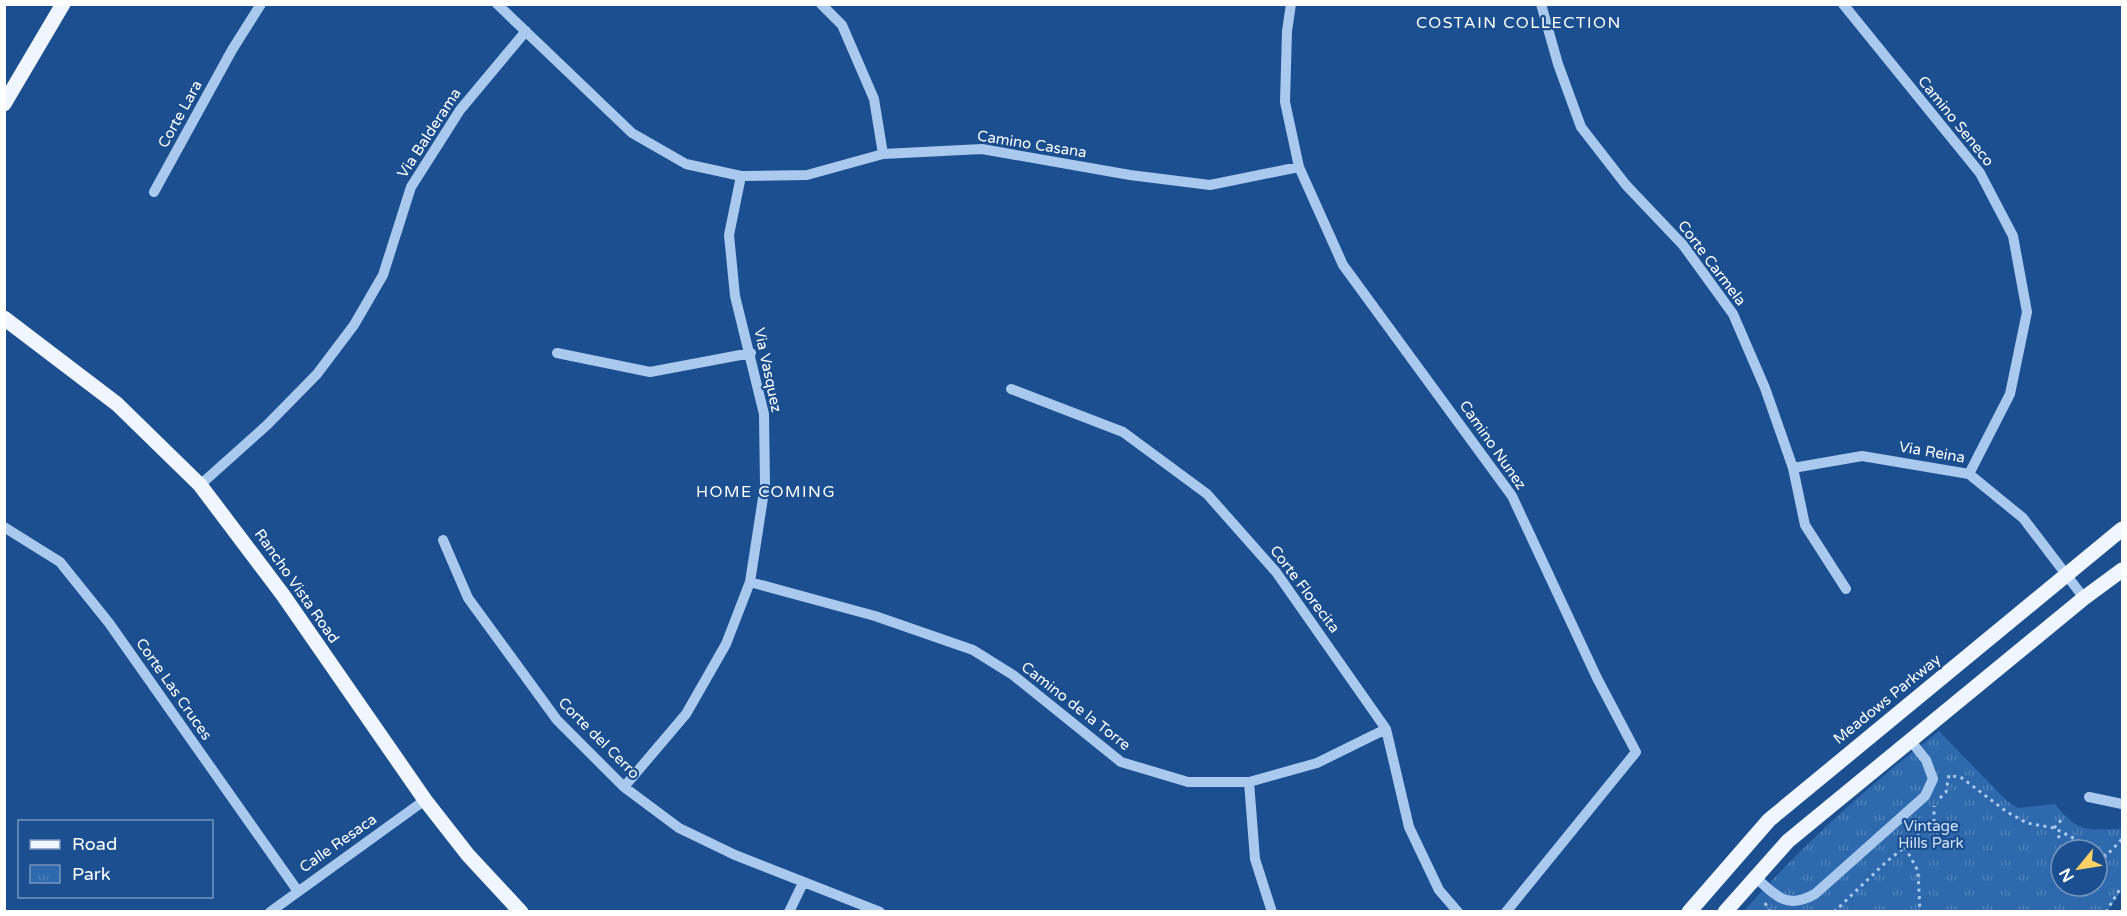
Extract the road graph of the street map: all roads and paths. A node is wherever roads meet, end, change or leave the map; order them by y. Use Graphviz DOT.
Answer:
graph roads {
  1 [pos="63,4"];
  2 [pos="261,4"];
  3 [pos="497,4"];
  4 [pos="821,4"];
  5 [pos="1291,4"];
  6 [pos="1541,4"];
  7 [pos="1843,4"];
  8 [pos="526,30"];
  9 [pos="4,104"];
  10 [pos="883,154"];
  11 [pos="1299,167"];
  12 [pos="741,176"];
  13 [pos="154,192"];
  14 [pos="4,318"];
  15 [pos="751,352"];
  16 [pos="557,353"];
  17 [pos="1011,389"];
  18 [pos="1793,468"];
  19 [pos="1969,474"];
  20 [pos="200,485"];
  21 [pos="4,527"];
  22 [pos="2122,529"];
  23 [pos="443,540"];
  24 [pos="2122,570"];
  25 [pos="2067,574"];
  26 [pos="750,582"];
  27 [pos="1846,589"];
  28 [pos="2084,598"];
  29 [pos="1386,729"];
  30 [pos="1910,740"];
  31 [pos="1249,782"];
  32 [pos="624,787"];
  33 [pos="2089,797"];
  34 [pos="425,800"];
  35 [pos="2122,804"];
  36 [pos="2062,818"];
  37 [pos="2054,828"];
  38 [pos="2062,832"];
  39 [pos="2058,838"];
  40 [pos="2073,838"];
  41 [pos="2122,839"];
  42 [pos="1905,847"];
  43 [pos="2109,853"];
  44 [pos="1755,877"];
  45 [pos="803,883"];
  46 [pos="2120,889"];
  47 [pos="297,890"];
  48 [pos="270,912"];
  49 [pos="521,912"];
  50 [pos="789,912"];
  51 [pos="880,912"];
  52 [pos="1272,912"];
  53 [pos="1458,912"];
  54 [pos="1506,912"];
  55 [pos="1689,912"];
  56 [pos="1725,912"];
  57 [pos="1834,912"];
  58 [pos="1920,912"];
  59 [pos="2106,912"];
  1 -- 9 [label="main road"];
  2 -- 13 [label="street, Corte Lara"];
  3 -- 8 [label="street, Camino Casana"];
  4 -- 10 [label="street"];
  5 -- 11 [label="street, Camino Nunez"];
  6 -- 18 [label="street, Corte Carmela"];
  7 -- 19 [label="street, Camino Seneco"];
  8 -- 12 [label="street, Camino Casana"];
  8 -- 20 [label="street, Via Balderama"];
  10 -- 11 [label="street, Camino Casana"];
  10 -- 12 [label="street, Camino Casana"];
  11 -- 54 [label="street, Camino Nunez"];
  12 -- 15 [label="street, Via Vasquez"];
  14 -- 20 [label="main road, Rancho Vista Road"];
  15 -- 16 [label="street"];
  15 -- 26 [label="street, Via Vasquez"];
  17 -- 29 [label="street, Corte Florecita"];
  18 -- 19 [label="street, Via Reina"];
  18 -- 27 [label="street, Corte Carmela"];
  19 -- 25 [label="street, Via Reina"];
  20 -- 34 [label="main road, Rancho Vista Road"];
  21 -- 47 [label="street, Corte Las Cruces"];
  22 -- 25 [label="main road, Meadows Parkway"];
  23 -- 32 [label="street, Corte del Cerro"];
  24 -- 28 [label="main road"];
  25 -- 28 [label="street, Via Reina"];
  25 -- 55 [label="main road, Meadows Parkway"];
  26 -- 31 [label="street, Camino de la Torre"];
  26 -- 32 [label="street, Via Vasquez"];
  28 -- 30 [label="main road"];
  29 -- 31 [label="street, Camino de la Torre"];
  29 -- 53 [label="street, Corte Florecita"];
  30 -- 44 [label="main road"];
  30 -- 44 [label="street"];
  31 -- 52 [label="street"];
  32 -- 45 [label="street, Corte del Cerro"];
  33 -- 35 [label="street"];
  34 -- 47 [label="street, Calle Resaca"];
  34 -- 49 [label="main road, Rancho Vista Road"];
  36 -- 37 [label="path"];
  37 -- 38 [label="path"];
  37 -- 42 [label="path"];
  38 -- 39 [label="path"];
  38 -- 40 [label="path"];
  41 -- 43 [label="path"];
  42 -- 57 [label="path"];
  42 -- 58 [label="path"];
  44 -- 56 [label="main road"];
  45 -- 50 [label="street"];
  45 -- 51 [label="street, Corte del Cerro"];
  46 -- 59 [label="path"];
  47 -- 48 [label="street, Calle Resaca"];
}
